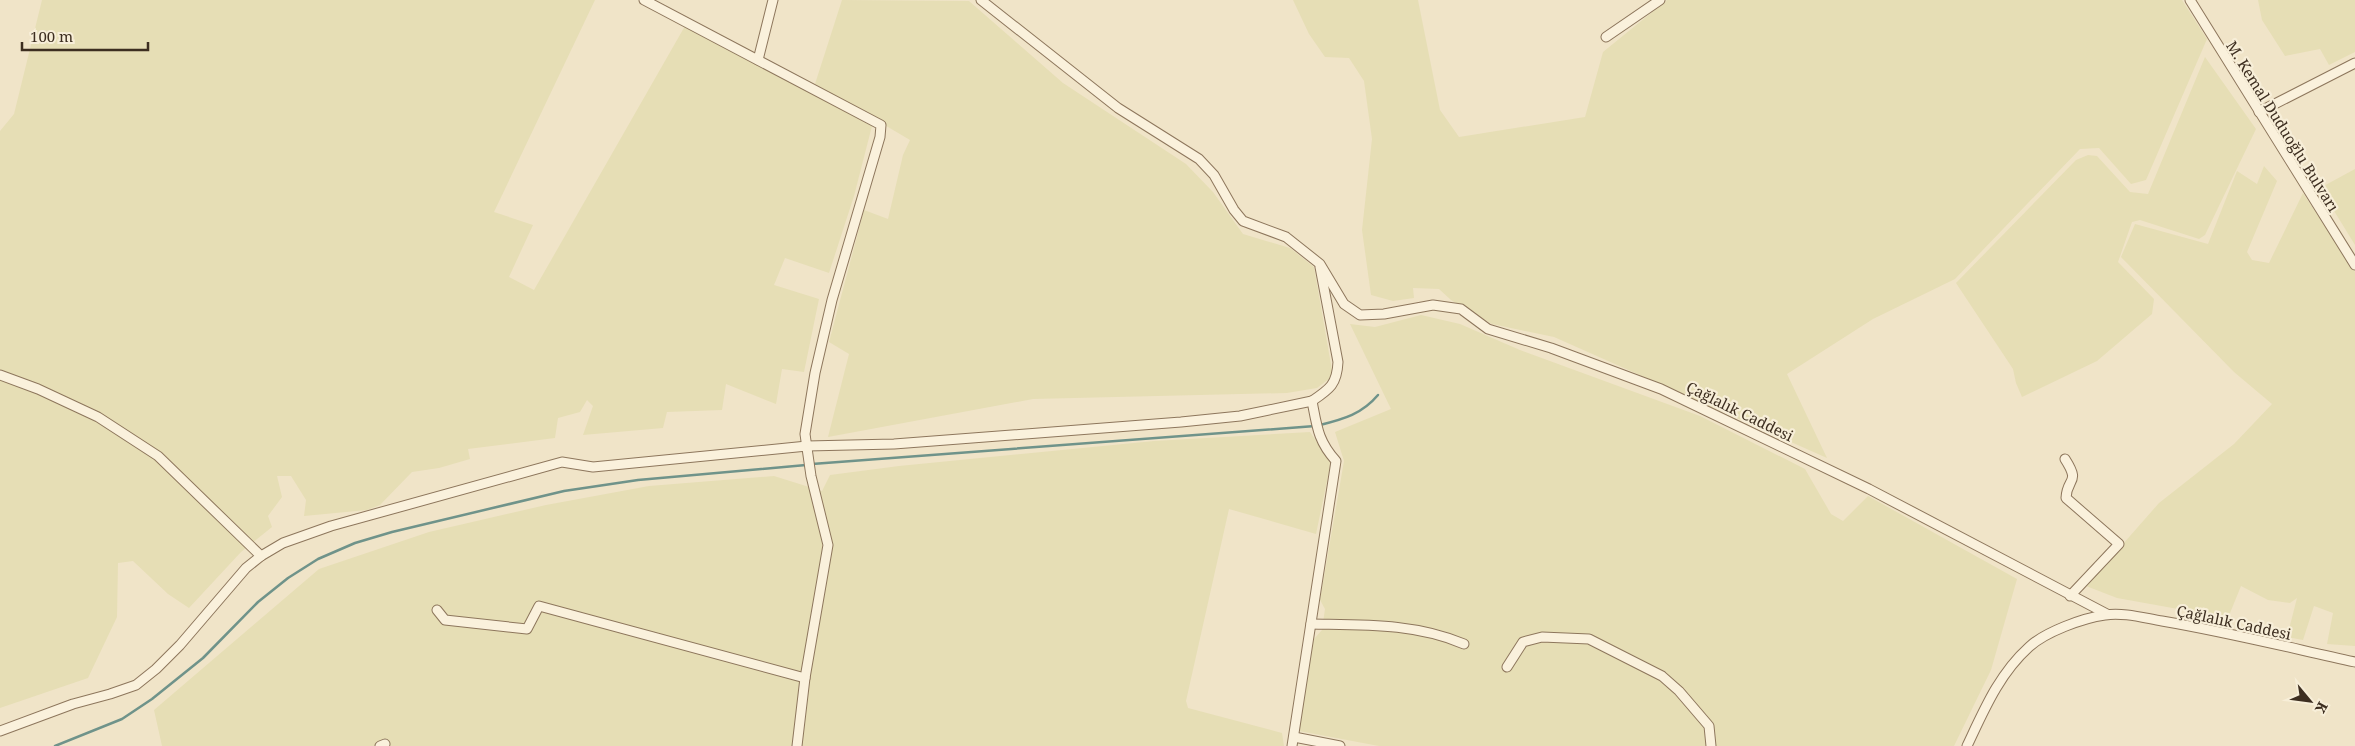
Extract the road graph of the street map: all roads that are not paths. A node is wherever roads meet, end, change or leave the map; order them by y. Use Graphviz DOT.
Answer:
graph roads {
  1 [pos="644,0"];
  2 [pos="773,0"];
  3 [pos="981,0"];
  4 [pos="1660,0"];
  5 [pos="2190,0"];
  6 [pos="1606,37"];
  7 [pos="758,60"];
  8 [pos="2355,64"];
  9 [pos="2259,112"];
  10 [pos="1320,264"];
  11 [pos="2355,265"];
  12 [pos="0,375"];
  13 [pos="1312,401"];
  14 [pos="807,450"];
  15 [pos="2065,459"];
  16 [pos="261,556"];
  17 [pos="2070,596"];
  18 [pos="437,610"];
  19 [pos="2106,614"];
  20 [pos="1311,624"];
  21 [pos="1464,644"];
  22 [pos="2355,662"];
  23 [pos="1507,667"];
  24 [pos="805,678"];
  25 [pos="0,731"];
  26 [pos="1293,742"];
  27 [pos="797,746"];
  28 [pos="1340,746"];
  29 [pos="1711,746"];
  30 [pos="1967,746"];
  1 -- 7 [label="street"];
  2 -- 7 [label="street"];
  3 -- 10 [label="street"];
  4 -- 6 [label="street"];
  5 -- 9 [label="street, M. Kemal Duduoğlu Bulvarı"];
  7 -- 14 [label="street"];
  8 -- 9 [label="street"];
  9 -- 11 [label="street, M. Kemal Duduoğlu Bulvarı"];
  10 -- 13 [label="street"];
  10 -- 17 [label="street, Çağlalık Caddesi"];
  12 -- 16 [label="street"];
  13 -- 14 [label="street"];
  13 -- 20 [label="street"];
  14 -- 16 [label="street"];
  14 -- 24 [label="street"];
  15 -- 17 [label="street"];
  16 -- 25 [label="street"];
  17 -- 19 [label="street, Çağlalık Caddesi"];
  18 -- 24 [label="street"];
  19 -- 22 [label="street, Çağlalık Caddesi"];
  19 -- 30 [label="street, Çağlalık Caddesi"];
  20 -- 21 [label="street"];
  20 -- 26 [label="street"];
  23 -- 29 [label="street"];
  24 -- 27 [label="street"];
  26 -- 28 [label="street"];
}
